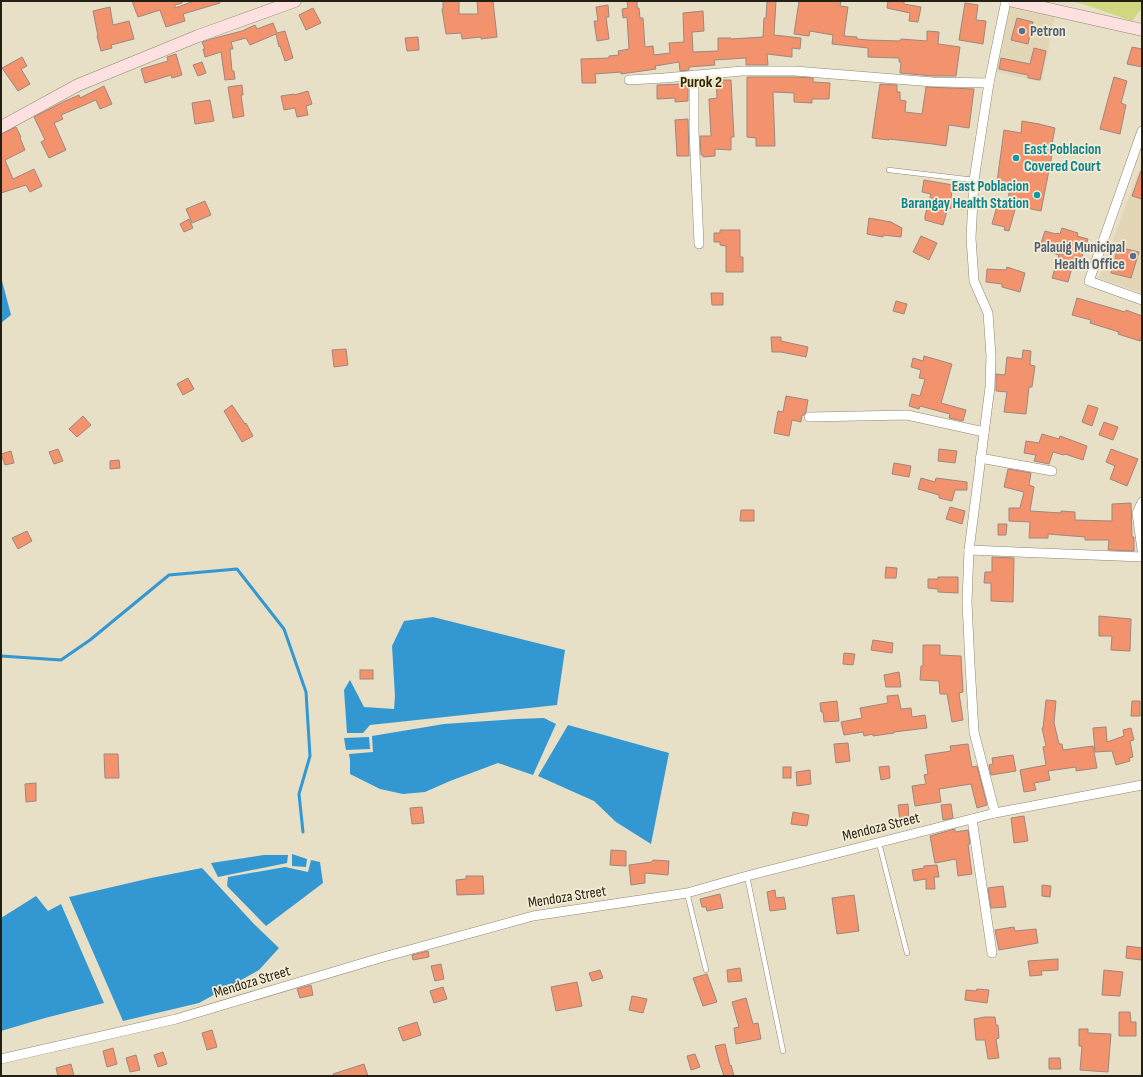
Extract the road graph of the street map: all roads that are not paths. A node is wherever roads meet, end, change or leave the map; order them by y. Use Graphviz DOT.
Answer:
graph roads {
  1 [pos="295,1"];
  2 [pos="1006,1"];
  3 [pos="1013,1"];
  4 [pos="1142,30"];
  5 [pos="694,75"];
  6 [pos="629,80"];
  7 [pos="989,83"];
  8 [pos="1,127"];
  9 [pos="1142,130"];
  10 [pos="889,170"];
  11 [pos="974,180"];
  12 [pos="699,244"];
  13 [pos="1142,300"];
  14 [pos="809,417"];
  15 [pos="984,432"];
  16 [pos="980,458"];
  17 [pos="1052,471"];
  18 [pos="1142,502"];
  19 [pos="969,550"];
  20 [pos="1142,550"];
  21 [pos="1142,557"];
  22 [pos="1142,785"];
  23 [pos="995,813"];
  24 [pos="972,819"];
  25 [pos="879,842"];
  26 [pos="747,876"];
  27 [pos="687,892"];
  28 [pos="992,953"];
  29 [pos="907,954"];
  30 [pos="706,970"];
  31 [pos="783,1051"];
  32 [pos="1,1059"];
  1 -- 8 [label="street"];
  2 -- 7 [label="street"];
  3 -- 4 [label="street"];
  5 -- 6 [label="street"];
  5 -- 7 [label="street"];
  5 -- 12 [label="street"];
  7 -- 11 [label="street"];
  9 -- 13 [label="street"];
  10 -- 11 [label="lane"];
  11 -- 15 [label="street"];
  14 -- 15 [label="street"];
  15 -- 16 [label="street"];
  16 -- 17 [label="street"];
  16 -- 19 [label="street"];
  18 -- 20 [label="street"];
  19 -- 21 [label="street"];
  19 -- 23 [label="street"];
  22 -- 23 [label="street, Mendoza Street"];
  23 -- 24 [label="street, Mendoza Street"];
  24 -- 25 [label="street, Mendoza Street"];
  24 -- 28 [label="street"];
  25 -- 26 [label="street, Mendoza Street"];
  25 -- 29 [label="lane"];
  26 -- 27 [label="street, Mendoza Street"];
  26 -- 31 [label="lane"];
  27 -- 30 [label="lane"];
  27 -- 32 [label="street, Mendoza Street"];
}
